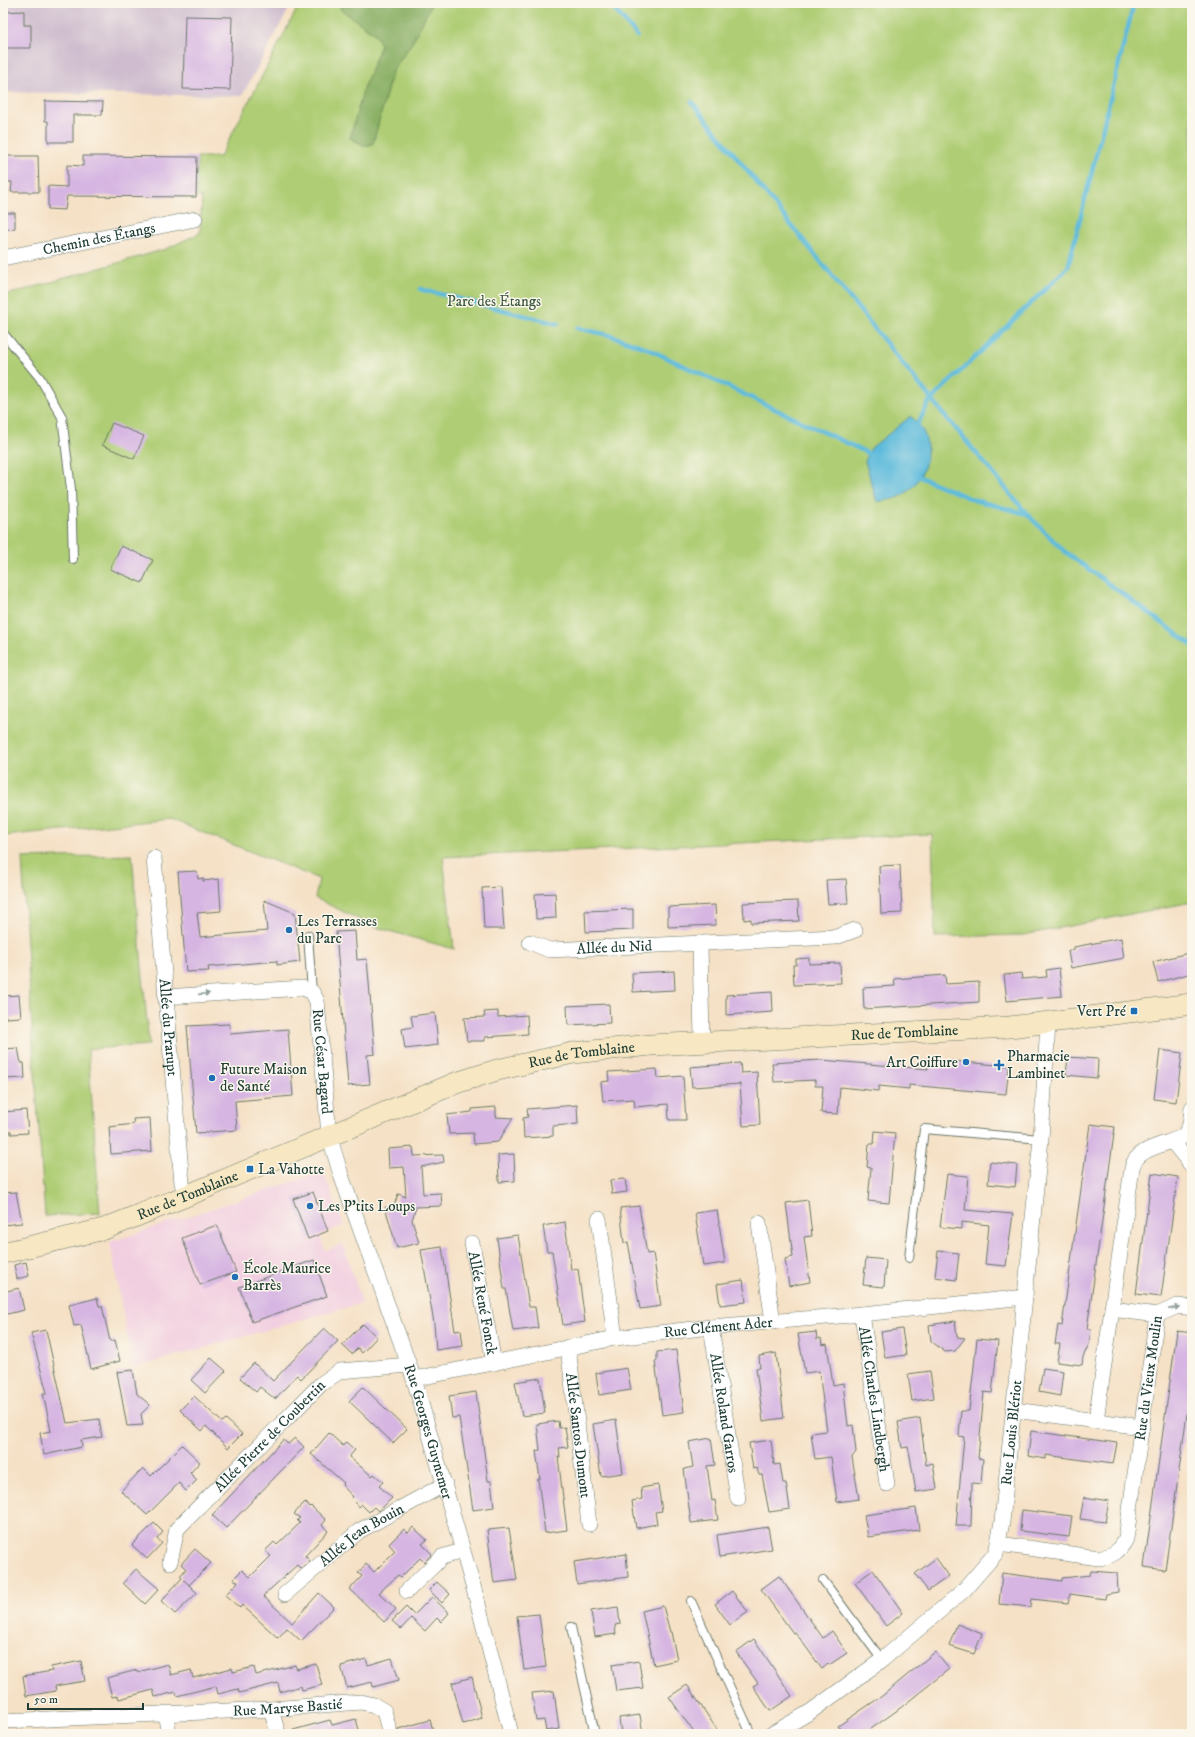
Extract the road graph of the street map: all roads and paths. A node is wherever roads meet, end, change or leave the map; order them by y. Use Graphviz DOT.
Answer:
graph roads {
  1 [pos="195,219"];
  2 [pos="3,258"];
  3 [pos="3,333"];
  4 [pos="73,559"];
  5 [pos="154,858"];
  6 [pos="855,930"];
  7 [pos="308,935"];
  8 [pos="530,942"];
  9 [pos="700,943"];
  10 [pos="312,992"];
  11 [pos="165,997"];
  12 [pos="1192,1004"];
  13 [pos="1048,1023"];
  14 [pos="702,1041"];
  15 [pos="1192,1108"];
  16 [pos="329,1135"];
  17 [pos="1040,1139"];
  18 [pos="1172,1141"];
  19 [pos="1192,1166"];
  20 [pos="186,1196"];
  21 [pos="599,1219"];
  22 [pos="759,1223"];
  23 [pos="472,1243"];
  24 [pos="3,1253"];
  25 [pos="909,1258"];
  26 [pos="1025,1297"];
  27 [pos="1192,1308"];
  28 [pos="1112,1309"];
  29 [pos="862,1314"];
  30 [pos="1157,1315"];
  31 [pos="773,1322"];
  32 [pos="711,1327"];
  33 [pos="615,1338"];
  34 [pos="568,1348"];
  35 [pos="494,1363"];
  36 [pos="412,1372"];
  37 [pos="1014,1410"];
  38 [pos="1096,1420"];
  39 [pos="1142,1427"];
  40 [pos="445,1484"];
  41 [pos="887,1484"];
  42 [pos="738,1499"];
  43 [pos="589,1524"];
  44 [pos="999,1544"];
  45 [pos="462,1552"];
  46 [pos="170,1562"];
  47 [pos="823,1580"];
  48 [pos="407,1591"];
  49 [pos="285,1594"];
  50 [pos="691,1601"];
  51 [pos="571,1627"];
  52 [pos="882,1660"];
  53 [pos="271,1709"];
  54 [pos="165,1713"];
  55 [pos="3,1721"];
  56 [pos="169,1734"];
  57 [pos="278,1734"];
  58 [pos="390,1734"];
  59 [pos="511,1734"];
  60 [pos="595,1734"];
  61 [pos="751,1734"];
  62 [pos="772,1734"];
  1 -- 2 [label="street, Chemin des Étangs"];
  3 -- 4 [label="lane"];
  5 -- 11 [label="street, Allée du Prarupt"];
  6 -- 9 [label="street, Allée du Nid"];
  7 -- 10 [label="lane"];
  8 -- 9 [label="street, Allée du Nid"];
  9 -- 14 [label="street"];
  11 -- 10 [label="street, Rue César Bagard, one-way"];
  10 -- 16 [label="street, Rue César Bagard"];
  11 -- 20 [label="street, Allée du Prarupt"];
  12 -- 13 [label="main road, Rue de Tomblaine"];
  13 -- 14 [label="main road, Rue de Tomblaine"];
  13 -- 17 [label="street, Rue Louis Blériot"];
  14 -- 16 [label="main road, Rue de Tomblaine"];
  15 -- 18 [label="street"];
  16 -- 20 [label="main road, Rue de Tomblaine"];
  16 -- 36 [label="street, Rue Georges Guynemer"];
  17 -- 25 [label="lane"];
  17 -- 26 [label="street, Rue Louis Blériot"];
  18 -- 19 [label="street"];
  18 -- 28 [label="street"];
  20 -- 24 [label="main road, Rue de Tomblaine"];
  21 -- 33 [label="street"];
  22 -- 31 [label="street"];
  23 -- 35 [label="street, Allée René Fonck"];
  26 -- 29 [label="street, Rue Clément Ader"];
  26 -- 37 [label="street, Rue Louis Blériot"];
  30 -- 27 [label="street, one-way"];
  28 -- 30 [label="street, Rue du Vieux Moulin"];
  28 -- 38 [label="street"];
  29 -- 31 [label="street, Rue Clément Ader"];
  29 -- 41 [label="street, Allée Charles Lindbergh"];
  30 -- 39 [label="street, Rue du Vieux Moulin"];
  31 -- 32 [label="street, Rue Clément Ader"];
  32 -- 33 [label="street, Rue Clément Ader"];
  32 -- 42 [label="street, Allée Roland Garros"];
  33 -- 34 [label="street, Rue Clément Ader"];
  34 -- 35 [label="street, Rue Clément Ader"];
  34 -- 43 [label="street, Allée Santos Dumont"];
  35 -- 36 [label="street, Rue Clément Ader"];
  36 -- 40 [label="street, Rue Georges Guynemer"];
  36 -- 46 [label="street, Allée Pierre de Coubertin"];
  37 -- 38 [label="street"];
  37 -- 44 [label="street, Rue Louis Blériot"];
  38 -- 39 [label="street"];
  39 -- 44 [label="street, Rue du Vieux Moulin"];
  40 -- 45 [label="street, Rue Georges Guynemer"];
  40 -- 49 [label="street, Allée Jean Bouin"];
  44 -- 52 [label="street, Rue Louis Blériot"];
  45 -- 48 [label="street"];
  45 -- 59 [label="street, Rue Georges Guynemer"];
  47 -- 52 [label="lane"];
  50 -- 61 [label="lane"];
  51 -- 60 [label="lane"];
  52 -- 62 [label="street, Rue Louis Blériot"];
  53 -- 54 [label="street, Rue Maryse Bastié"];
  53 -- 57 [label="street"];
  53 -- 58 [label="street, Rue Maryse Bastié"];
  54 -- 55 [label="street, Rue Maryse Bastié"];
  54 -- 56 [label="street"];
}
